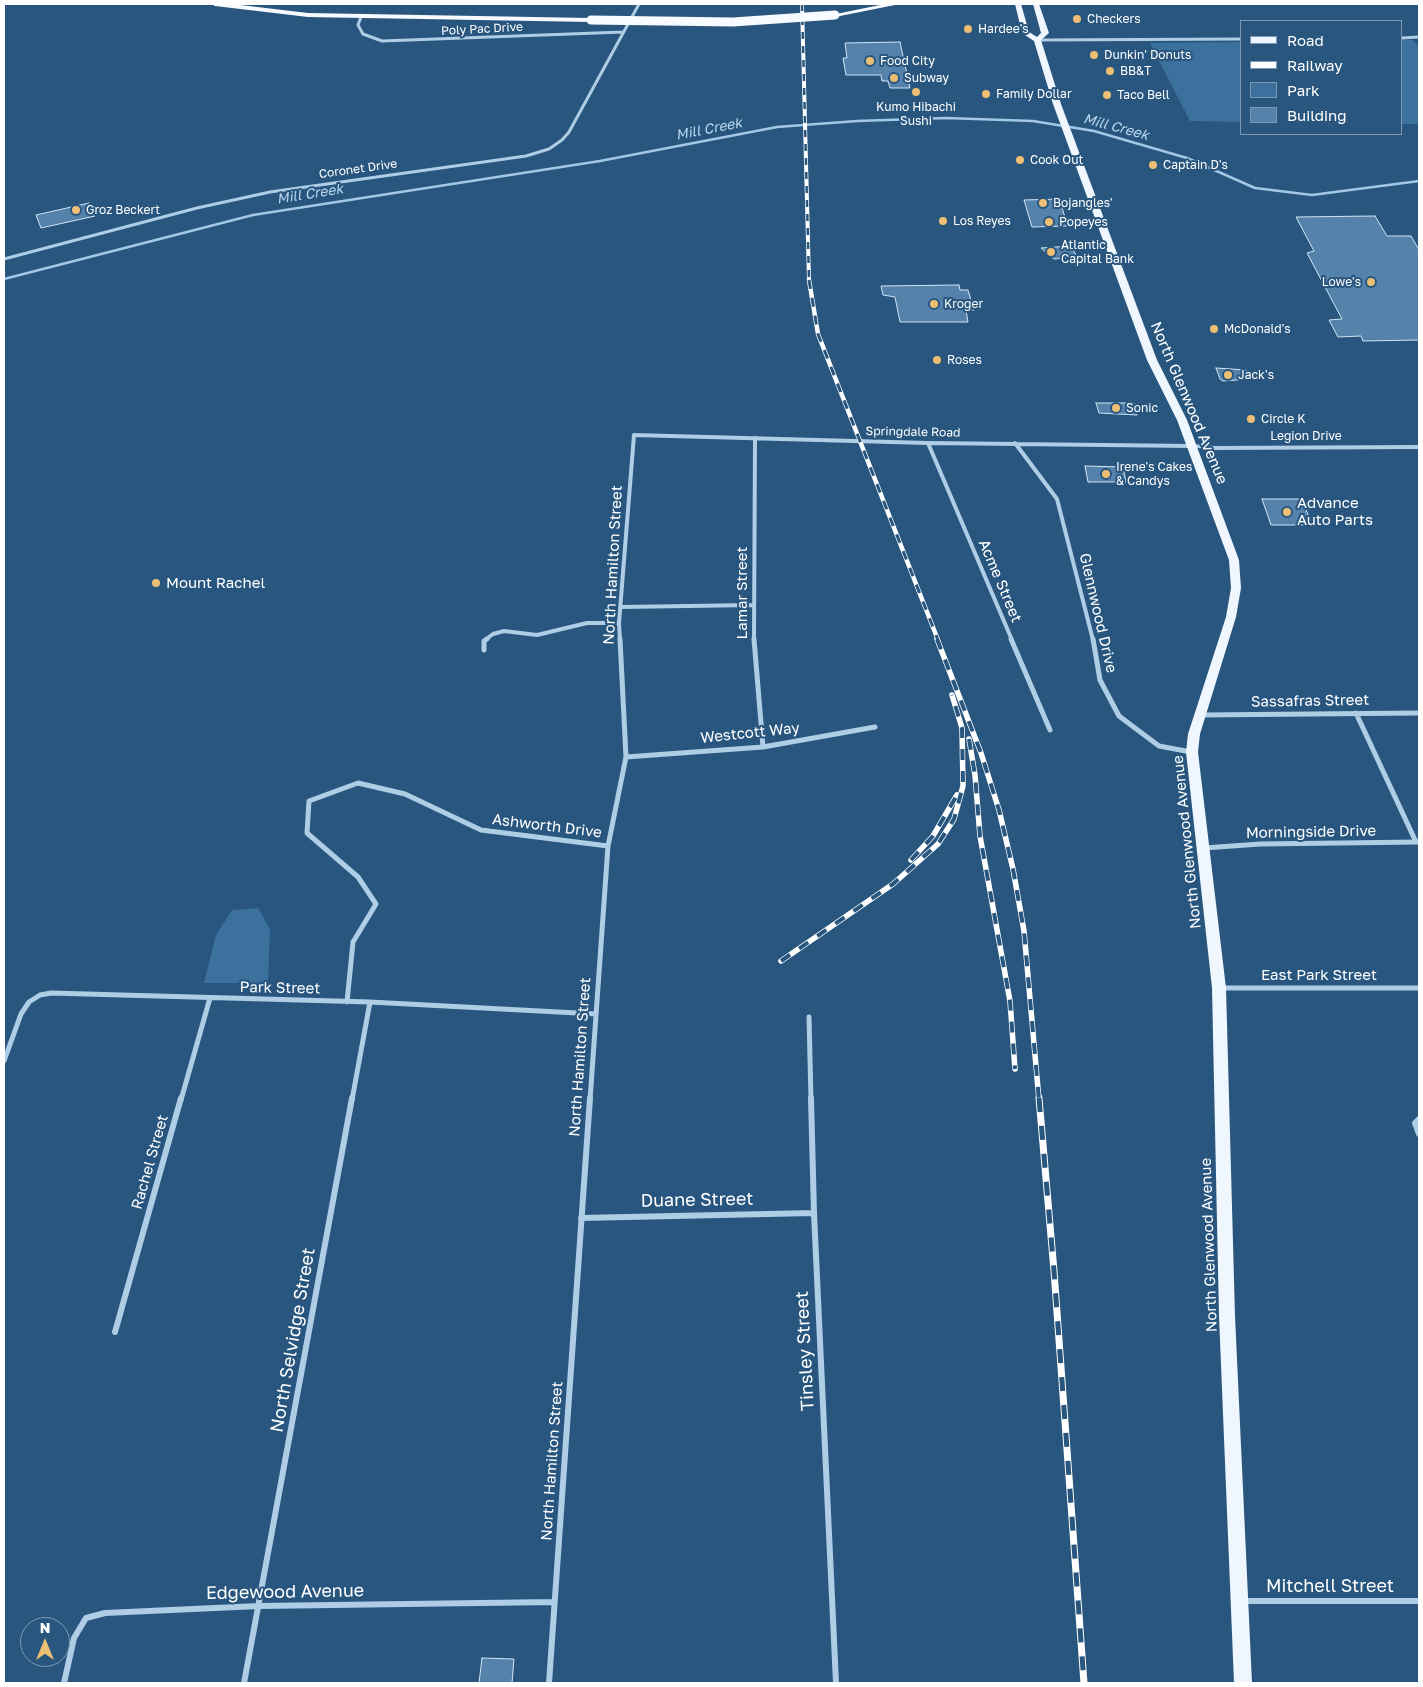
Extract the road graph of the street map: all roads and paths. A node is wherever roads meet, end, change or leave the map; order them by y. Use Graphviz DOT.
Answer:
graph roads {
  1 [pos="215,4"];
  2 [pos="639,4"];
  3 [pos="896,4"];
  4 [pos="1018,4"];
  5 [pos="1036,4"];
  6 [pos="361,17"];
  7 [pos="623,32"];
  8 [pos="1419,37"];
  9 [pos="1403,38"];
  10 [pos="1240,39"];
  11 [pos="1037,40"];
  12 [pos="4,259"];
  13 [pos="634,435"];
  14 [pos="755,438"];
  15 [pos="928,443"];
  16 [pos="1015,443"];
  17 [pos="1192,446"];
  18 [pos="1419,447"];
  19 [pos="754,605"];
  20 [pos="622,607"];
  21 [pos="619,624"];
  22 [pos="484,650"];
  23 [pos="1356,713"];
  24 [pos="1419,713"];
  25 [pos="1201,715"];
  26 [pos="875,727"];
  27 [pos="1050,730"];
  28 [pos="762,747"];
  29 [pos="1192,752"];
  30 [pos="626,758"];
  31 [pos="1418,842"];
  32 [pos="608,846"];
  33 [pos="1204,848"];
  34 [pos="1218,988"];
  35 [pos="1419,988"];
  36 [pos="210,998"];
  37 [pos="347,1002"];
  38 [pos="370,1002"];
  39 [pos="596,1014"];
  40 [pos="809,1017"];
  41 [pos="4,1061"];
  42 [pos="1419,1119"];
  43 [pos="1419,1134"];
  44 [pos="814,1213"];
  45 [pos="582,1218"];
  46 [pos="115,1332"];
  47 [pos="1241,1601"];
  48 [pos="1419,1601"];
  49 [pos="554,1602"];
  50 [pos="260,1606"];
  51 [pos="64,1683"];
  52 [pos="244,1683"];
  53 [pos="550,1683"];
  54 [pos="836,1683"];
  55 [pos="1243,1683"];
  1 -- 6 [label="highway"];
  2 -- 7 [label="street, Coronet Drive"];
  3 -- 6 [label="highway, bridge"];
  4 -- 11 [label="main road, North Glenwood Avenue"];
  5 -- 11 [label="main road, North Glenwood Avenue"];
  6 -- 7 [label="street, Poly Pac Drive"];
  7 -- 12 [label="street, Coronet Drive"];
  8 -- 9 [label="street"];
  10 -- 11 [label="street"];
  11 -- 17 [label="main road, North Glenwood Avenue"];
  13 -- 14 [label="street, Springdale Road"];
  13 -- 20 [label="street, North Hamilton Street"];
  14 -- 15 [label="street, Springdale Road"];
  14 -- 19 [label="street, Lamar Street"];
  15 -- 16 [label="street, Springdale Road"];
  15 -- 27 [label="street, Acme Street"];
  16 -- 17 [label="street, Springdale Road"];
  16 -- 29 [label="street, Glennwood Drive"];
  17 -- 18 [label="street, Legion Drive"];
  17 -- 25 [label="main road, North Glenwood Avenue"];
  19 -- 20 [label="street"];
  19 -- 28 [label="street, Lamar Street"];
  20 -- 21 [label="street, North Hamilton Street"];
  21 -- 22 [label="street"];
  21 -- 30 [label="street, North Hamilton Street"];
  23 -- 24 [label="street, Sassafras Street"];
  23 -- 25 [label="street, Sassafras Street"];
  23 -- 31 [label="street"];
  25 -- 29 [label="main road, North Glenwood Avenue"];
  26 -- 28 [label="street, Westcott Way"];
  28 -- 30 [label="street, Westcott Way"];
  29 -- 33 [label="main road, North Glenwood Avenue"];
  30 -- 32 [label="street, North Hamilton Street"];
  31 -- 33 [label="street, Morningside Drive"];
  32 -- 37 [label="street, Ashworth Drive"];
  32 -- 39 [label="street, North Hamilton Street"];
  33 -- 34 [label="main road, North Glenwood Avenue"];
  34 -- 35 [label="street, East Park Street"];
  34 -- 47 [label="main road, North Glenwood Avenue"];
  36 -- 37 [label="street, Park Street"];
  36 -- 41 [label="street, Park Street"];
  36 -- 46 [label="street, Rachel Street"];
  37 -- 38 [label="street, Park Street"];
  38 -- 39 [label="street, Park Street"];
  38 -- 50 [label="street, North Selvidge Street"];
  39 -- 45 [label="street, North Hamilton Street"];
  40 -- 44 [label="street, Tinsley Street"];
  42 -- 43 [label="street"];
  44 -- 45 [label="street, Duane Street"];
  44 -- 54 [label="street, Tinsley Street"];
  45 -- 49 [label="street, North Hamilton Street"];
  47 -- 48 [label="street, Mitchell Street"];
  47 -- 55 [label="main road, North Glenwood Avenue"];
  49 -- 50 [label="street, Edgewood Avenue"];
  49 -- 53 [label="street, North Hamilton Street"];
  50 -- 51 [label="street, Edgewood Avenue"];
  50 -- 52 [label="street, North Selvidge Street"];
}
